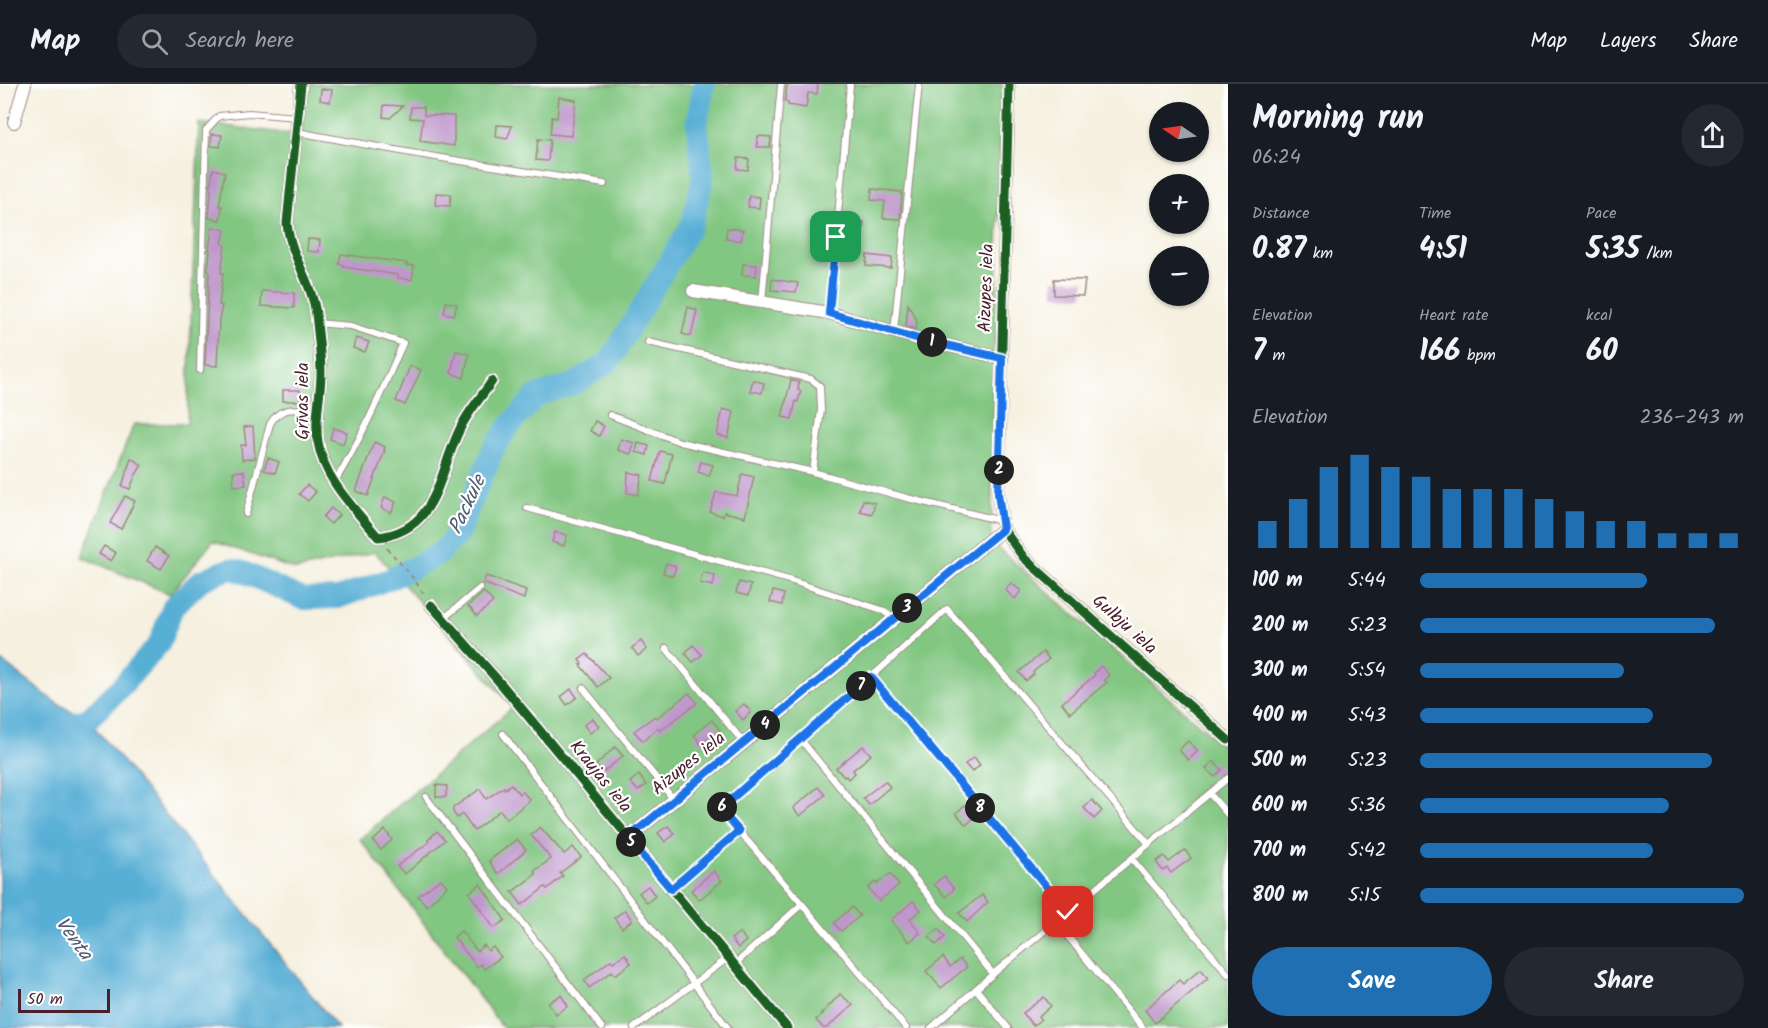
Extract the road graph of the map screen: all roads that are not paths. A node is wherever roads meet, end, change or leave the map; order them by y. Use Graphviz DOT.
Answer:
graph roads {
  1 [pos="25,84"];
  2 [pos="301,84"];
  3 [pos="781,84"];
  4 [pos="919,84"];
  5 [pos="1010,84"];
  6 [pos="850,85"];
  7 [pos="297,117"];
  8 [pos="14,122"];
  9 [pos="296,132"];
  10 [pos="604,184"];
  11 [pos="693,291"];
  12 [pos="762,302"];
  13 [pos="829,313"];
  14 [pos="316,323"];
  15 [pos="894,332"];
  16 [pos="648,342"];
  17 [pos="1002,358"];
  18 [pos="200,370"];
  19 [pos="492,381"];
  20 [pos="318,410"];
  21 [pos="610,415"];
  22 [pos="813,472"];
  23 [pos="334,483"];
  24 [pos="527,508"];
  25 [pos="246,514"];
  26 [pos="1003,525"];
  27 [pos="480,588"];
  28 [pos="431,605"];
  29 [pos="443,619"];
  30 [pos="894,619"];
  31 [pos="666,648"];
  32 [pos="871,677"];
  33 [pos="583,688"];
  34 [pos="503,734"];
  35 [pos="801,740"];
  36 [pos="1228,740"];
  37 [pos="744,743"];
  38 [pos="1228,778"];
  39 [pos="1210,794"];
  40 [pos="426,797"];
  41 [pos="674,800"];
  42 [pos="1228,815"];
  43 [pos="739,831"];
  44 [pos="628,838"];
  45 [pos="1149,844"];
  46 [pos="1132,859"];
  47 [pos="671,889"];
  48 [pos="802,904"];
  49 [pos="1068,912"];
  50 [pos="1056,922"];
  51 [pos="731,962"];
  52 [pos="993,974"];
  53 [pos="1228,974"];
  54 [pos="694,983"];
  55 [pos="976,989"];
  56 [pos="602,1028"];
  57 [pos="634,1028"];
  58 [pos="728,1028"];
  59 [pos="787,1028"];
  60 [pos="906,1028"];
  61 [pos="931,1028"];
  62 [pos="1008,1028"];
  63 [pos="1143,1028"];
  1 -- 8 [label="street"];
  2 -- 7 [label="street, Grīvas iela"];
  3 -- 12 [label="lane"];
  4 -- 15 [label="lane"];
  5 -- 17 [label="street, Aizupes iela"];
  6 -- 13 [label="lane"];
  7 -- 9 [label="street, Grīvas iela"];
  7 -- 18 [label="lane"];
  9 -- 10 [label="lane"];
  9 -- 14 [label="street, Grīvas iela"];
  11 -- 12 [label="street, Aizupes iela"];
  12 -- 13 [label="street, Aizupes iela"];
  13 -- 15 [label="street, Aizupes iela"];
  14 -- 20 [label="street, Grīvas iela"];
  14 -- 23 [label="lane"];
  15 -- 17 [label="street, Aizupes iela"];
  16 -- 22 [label="lane"];
  17 -- 26 [label="street, Aizupes iela"];
  19 -- 23 [label="street, Grīvas iela"];
  20 -- 23 [label="street, Grīvas iela"];
  20 -- 25 [label="lane"];
  21 -- 22 [label="lane"];
  22 -- 26 [label="lane"];
  24 -- 30 [label="lane"];
  26 -- 30 [label="street, Aizupes iela"];
  26 -- 36 [label="street, Gulbju iela"];
  27 -- 29 [label="lane"];
  28 -- 29 [label="street, Kraujas iela"];
  29 -- 44 [label="street, Kraujas iela"];
  30 -- 37 [label="street, Aizupes iela"];
  31 -- 37 [label="lane"];
  32 -- 35 [label="lane"];
  32 -- 45 [label="lane"];
  32 -- 49 [label="lane"];
  33 -- 41 [label="lane"];
  34 -- 54 [label="lane"];
  35 -- 43 [label="lane"];
  35 -- 52 [label="lane"];
  37 -- 41 [label="street, Aizupes iela"];
  38 -- 39 [label="lane"];
  39 -- 42 [label="lane"];
  39 -- 45 [label="lane"];
  40 -- 56 [label="lane"];
  41 -- 44 [label="street, Aizupes iela"];
  43 -- 47 [label="lane"];
  43 -- 48 [label="lane"];
  44 -- 47 [label="street, Kraujas iela"];
  45 -- 46 [label="lane"];
  46 -- 49 [label="lane"];
  46 -- 53 [label="lane"];
  47 -- 51 [label="street, Kraujas iela"];
  48 -- 51 [label="lane"];
  48 -- 60 [label="lane"];
  49 -- 50 [label="lane"];
  50 -- 52 [label="lane"];
  50 -- 63 [label="lane"];
  51 -- 54 [label="lane"];
  51 -- 59 [label="street, Kraujas iela"];
  52 -- 55 [label="lane"];
  54 -- 57 [label="lane"];
  54 -- 58 [label="lane"];
  55 -- 61 [label="lane"];
  55 -- 62 [label="lane"];
}
